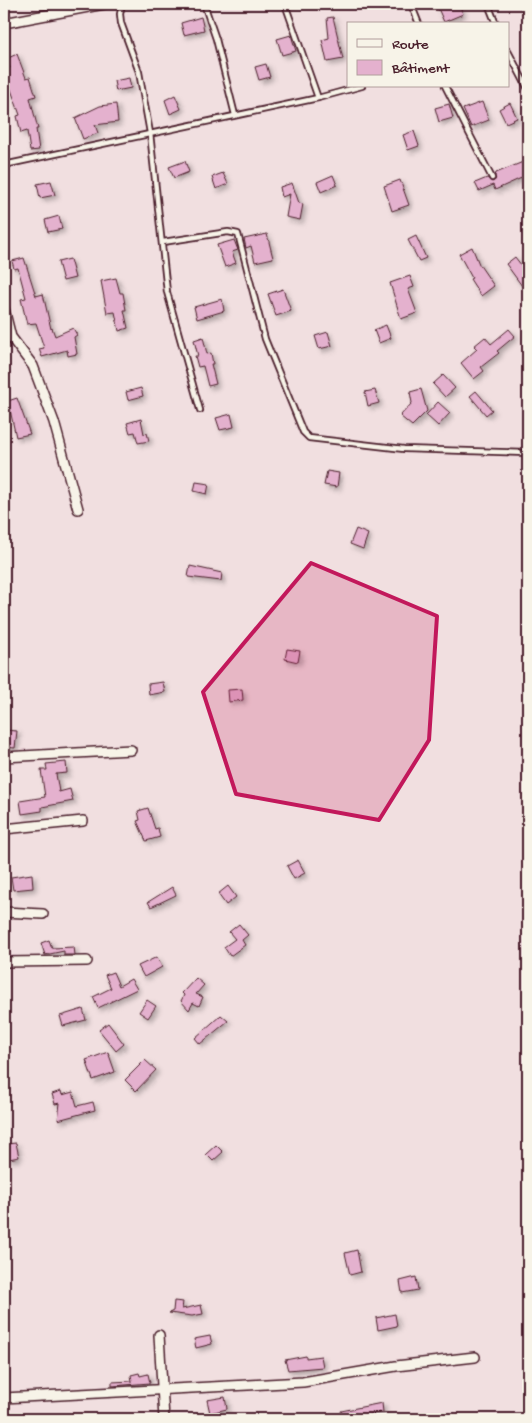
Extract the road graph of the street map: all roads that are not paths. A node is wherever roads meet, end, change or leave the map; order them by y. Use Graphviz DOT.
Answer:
graph roads {
  1 [pos="104,4"];
  2 [pos="122,4"];
  3 [pos="204,4"];
  4 [pos="285,4"];
  5 [pos="412,4"];
  6 [pos="488,4"];
  7 [pos="84,6"];
  8 [pos="418,22"];
  9 [pos="495,22"];
  10 [pos="4,23"];
  11 [pos="510,54"];
  12 [pos="355,88"];
  13 [pos="446,88"];
  14 [pos="528,89"];
  15 [pos="318,98"];
  16 [pos="235,115"];
  17 [pos="150,133"];
  18 [pos="4,165"];
  19 [pos="492,178"];
  20 [pos="163,242"];
  21 [pos="4,309"];
  22 [pos="200,410"];
  23 [pos="528,454"];
  24 [pos="78,509"];
  25 [pos="131,750"];
  26 [pos="4,757"];
  27 [pos="83,821"];
  28 [pos="4,829"];
  29 [pos="4,912"];
  30 [pos="43,914"];
  31 [pos="87,961"];
  32 [pos="4,962"];
  33 [pos="159,1335"];
  34 [pos="476,1357"];
  35 [pos="162,1390"];
  36 [pos="4,1398"];
  37 [pos="164,1419"];
  1 -- 7 [label="street"];
  2 -- 17 [label="lane"];
  3 -- 16 [label="lane"];
  4 -- 15 [label="lane"];
  5 -- 8 [label="lane"];
  6 -- 9 [label="lane"];
  7 -- 10 [label="street"];
  11 -- 14 [label="lane"];
  12 -- 15 [label="lane"];
  13 -- 19 [label="lane"];
  15 -- 16 [label="lane"];
  16 -- 17 [label="lane"];
  17 -- 18 [label="lane"];
  17 -- 20 [label="lane"];
  20 -- 22 [label="lane"];
  20 -- 23 [label="lane"];
  21 -- 24 [label="street"];
  25 -- 26 [label="street"];
  27 -- 28 [label="street"];
  29 -- 30 [label="street"];
  31 -- 32 [label="street"];
  33 -- 35 [label="street"];
  34 -- 35 [label="street"];
  35 -- 36 [label="street"];
  35 -- 37 [label="street"];
}
